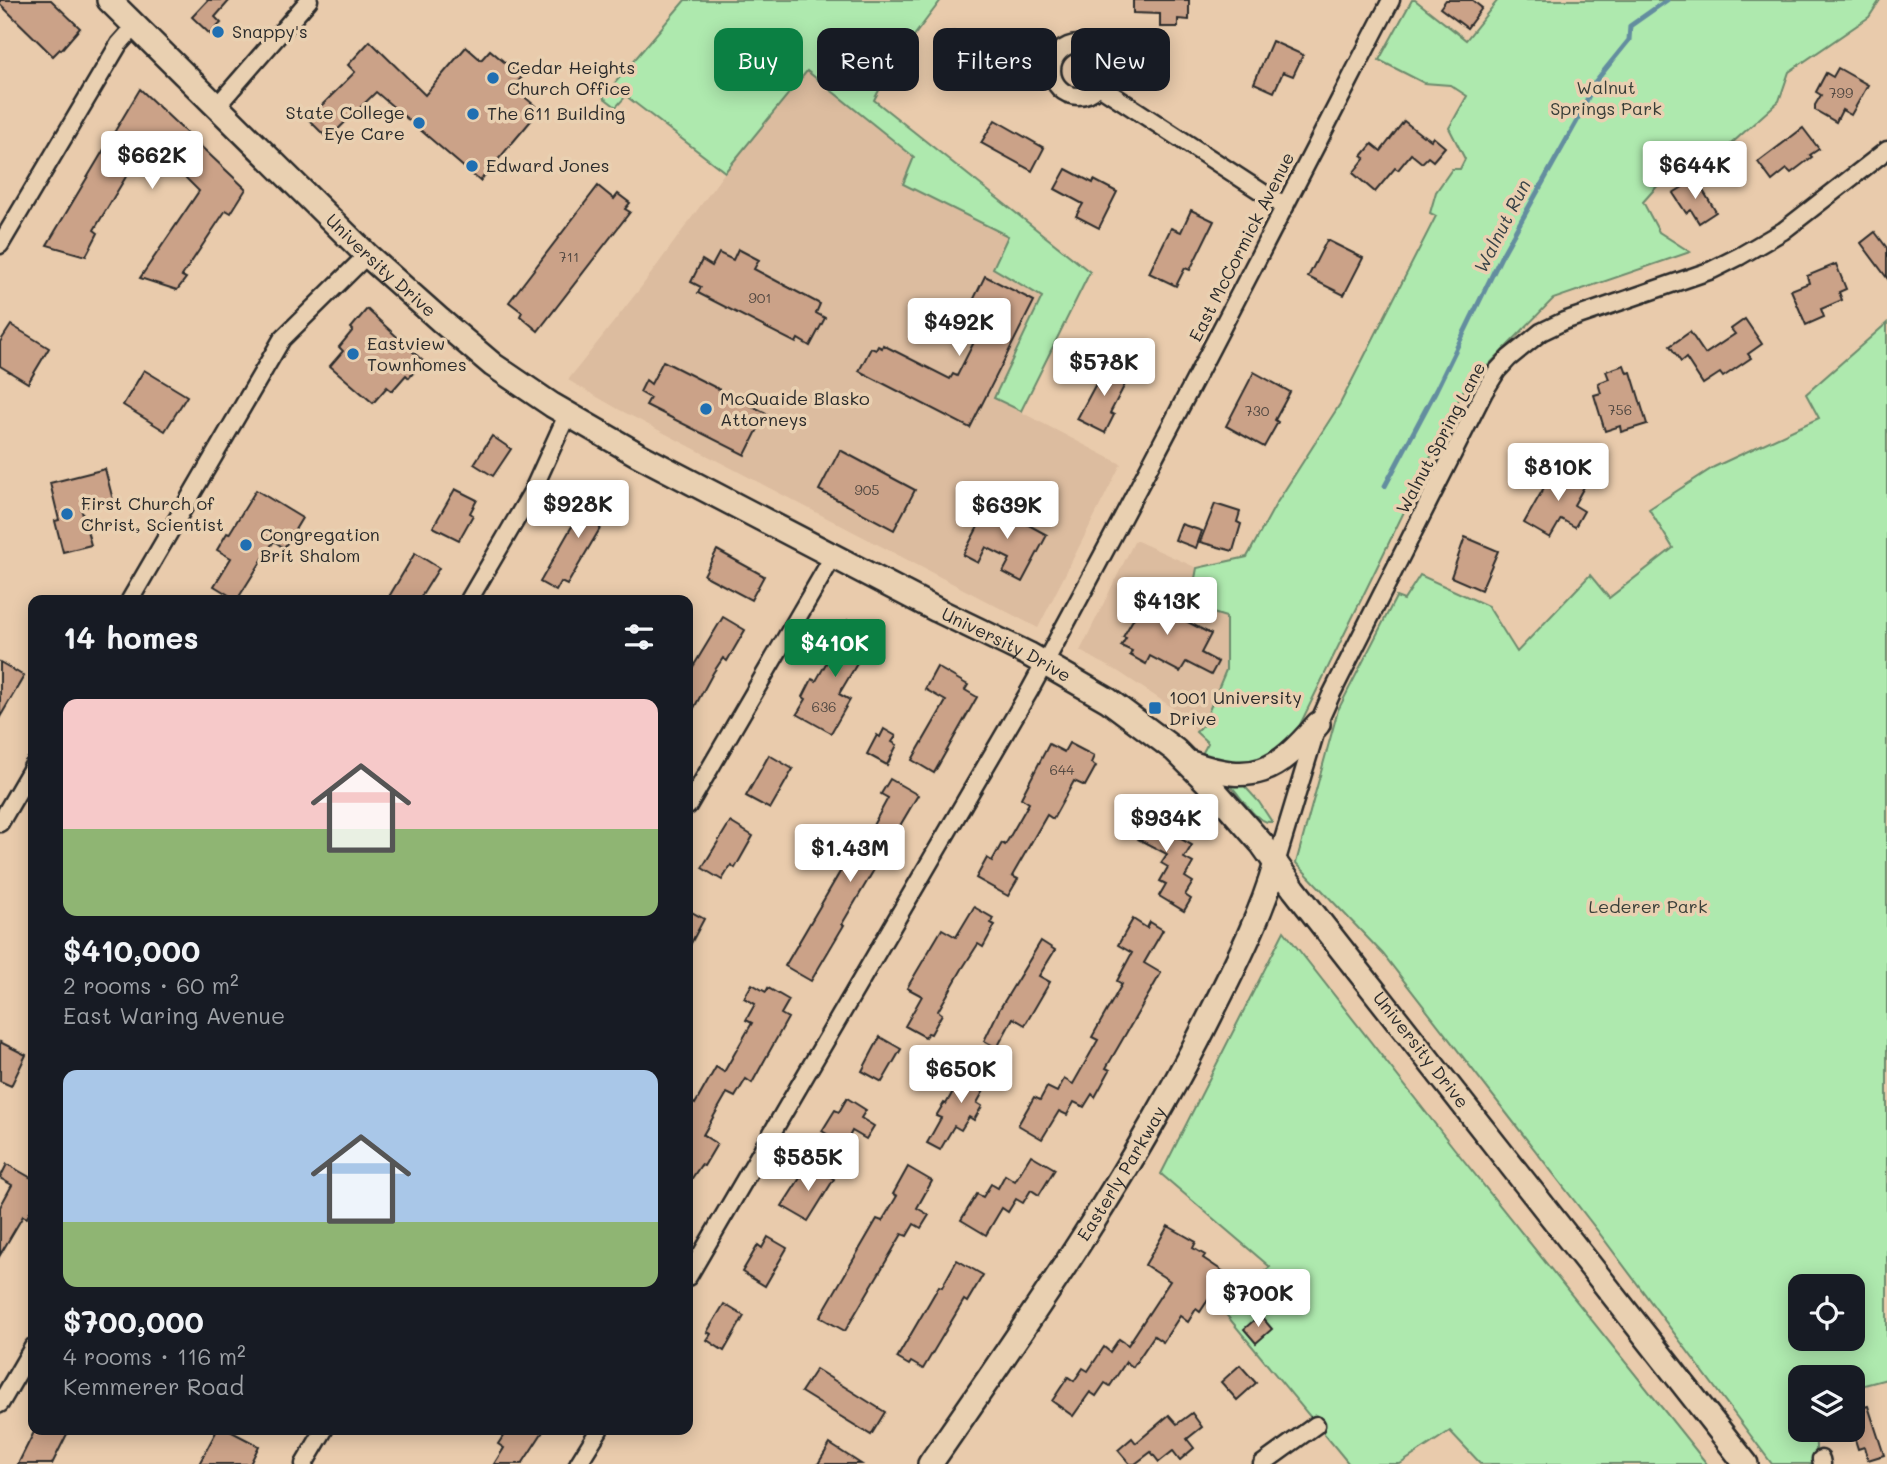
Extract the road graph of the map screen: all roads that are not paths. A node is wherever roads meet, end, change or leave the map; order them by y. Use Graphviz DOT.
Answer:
graph roads {
  1 [pos="109,0"];
  2 [pos="309,0"];
  3 [pos="1391,0"];
  4 [pos="135,26"];
  5 [pos="1107,91"];
  6 [pos="217,106"];
  7 [pos="1887,150"];
  8 [pos="1285,207"];
  9 [pos="3,235"];
  10 [pos="367,256"];
  11 [pos="567,415"];
  12 [pos="834,555"];
  13 [pos="133,595"];
  14 [pos="473,595"];
  15 [pos="1045,663"];
  16 [pos="1318,724"];
  17 [pos="1188,762"];
  18 [pos="28,775"];
  19 [pos="693,797"];
  20 [pos="0,824"];
  21 [pos="1276,863"];
  22 [pos="693,1268"];
  23 [pos="28,1356"];
  24 [pos="0,1404"];
  25 [pos="1316,1425"];
  26 [pos="321,1435"];
  27 [pos="596,1435"];
  28 [pos="303,1464"];
  29 [pos="578,1464"];
  30 [pos="930,1464"];
  31 [pos="1262,1464"];
  32 [pos="1746,1464"];
  1 -- 4 [label="main road, University Drive"];
  2 -- 6 [label="street"];
  3 -- 8 [label="street, East McCormick Avenue"];
  4 -- 6 [label="main road, University Drive"];
  4 -- 9 [label="street"];
  5 -- 8 [label="street"];
  6 -- 10 [label="main road, University Drive"];
  7 -- 16 [label="street, Walnut Spring Lane"];
  8 -- 15 [label="street, East McCormick Avenue"];
  10 -- 11 [label="main road, University Drive"];
  10 -- 13 [label="street"];
  11 -- 12 [label="main road, University Drive"];
  11 -- 14 [label="street"];
  12 -- 15 [label="main road, University Drive"];
  12 -- 19 [label="street"];
  15 -- 17 [label="main road, University Drive"];
  15 -- 22 [label="street, East McCormick Avenue"];
  16 -- 17 [label="main road"];
  16 -- 21 [label="street, Walnut Spring Lane"];
  17 -- 21 [label="main road, University Drive"];
  18 -- 20 [label="street"];
  21 -- 30 [label="main road, Easterly Parkway"];
  21 -- 32 [label="main road, University Drive"];
  23 -- 24 [label="street"];
  25 -- 31 [label="street"];
  26 -- 28 [label="street"];
  27 -- 29 [label="street"];
}
